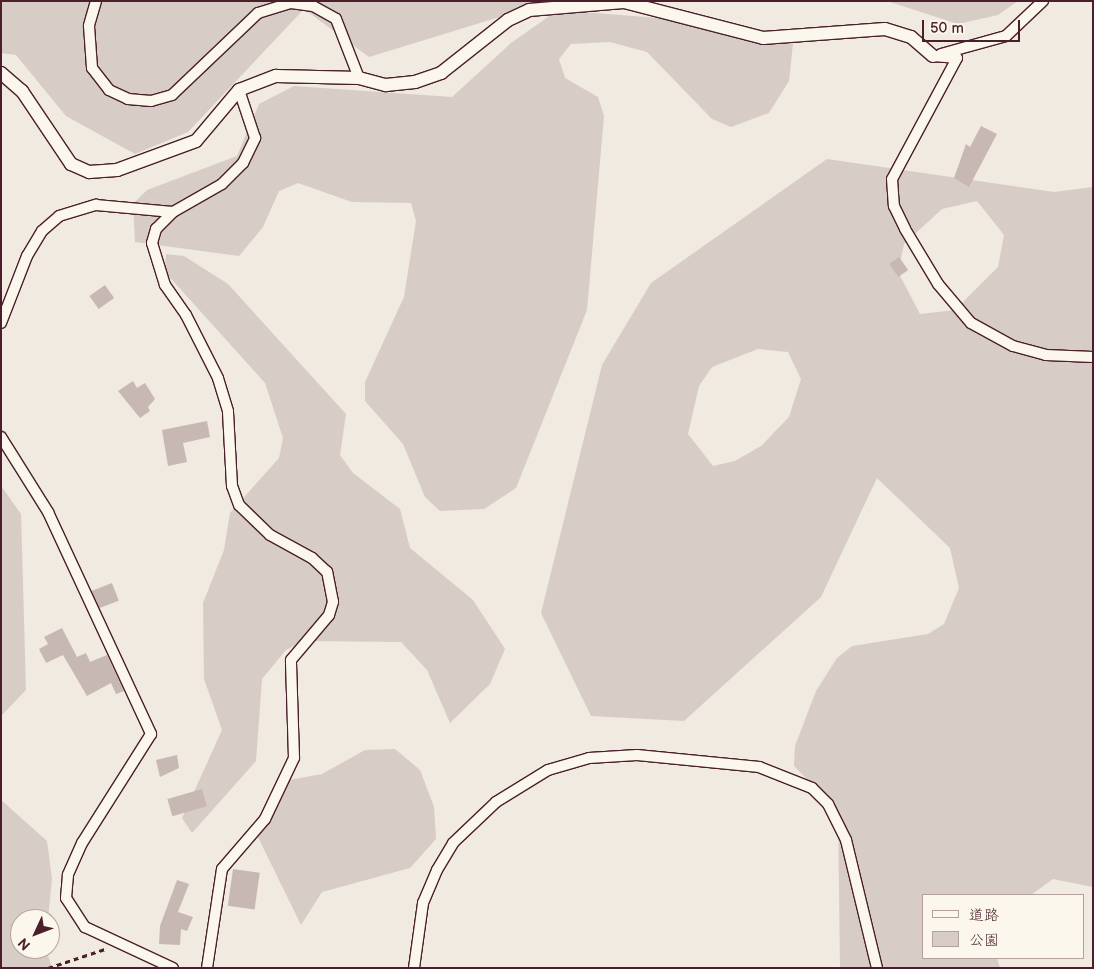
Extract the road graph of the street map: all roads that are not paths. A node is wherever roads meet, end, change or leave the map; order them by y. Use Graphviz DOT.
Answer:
graph roads {
  1 [pos="96,1"];
  2 [pos="1043,1"];
  3 [pos="933,56"];
  4 [pos="1,73"];
  5 [pos="359,78"];
  6 [pos="239,90"];
  7 [pos="174,212"];
  8 [pos="1,323"];
  9 [pos="1093,357"];
  10 [pos="1,437"];
  11 [pos="172,968"];
  12 [pos="207,968"];
  13 [pos="414,968"];
  14 [pos="877,968"];
  1 -- 5 [label="street"];
  2 -- 3 [label="street"];
  3 -- 5 [label="street"];
  3 -- 9 [label="street"];
  4 -- 6 [label="street"];
  5 -- 6 [label="street"];
  6 -- 7 [label="street"];
  7 -- 8 [label="street"];
  7 -- 12 [label="street"];
  10 -- 11 [label="street"];
  13 -- 14 [label="street"];
}
